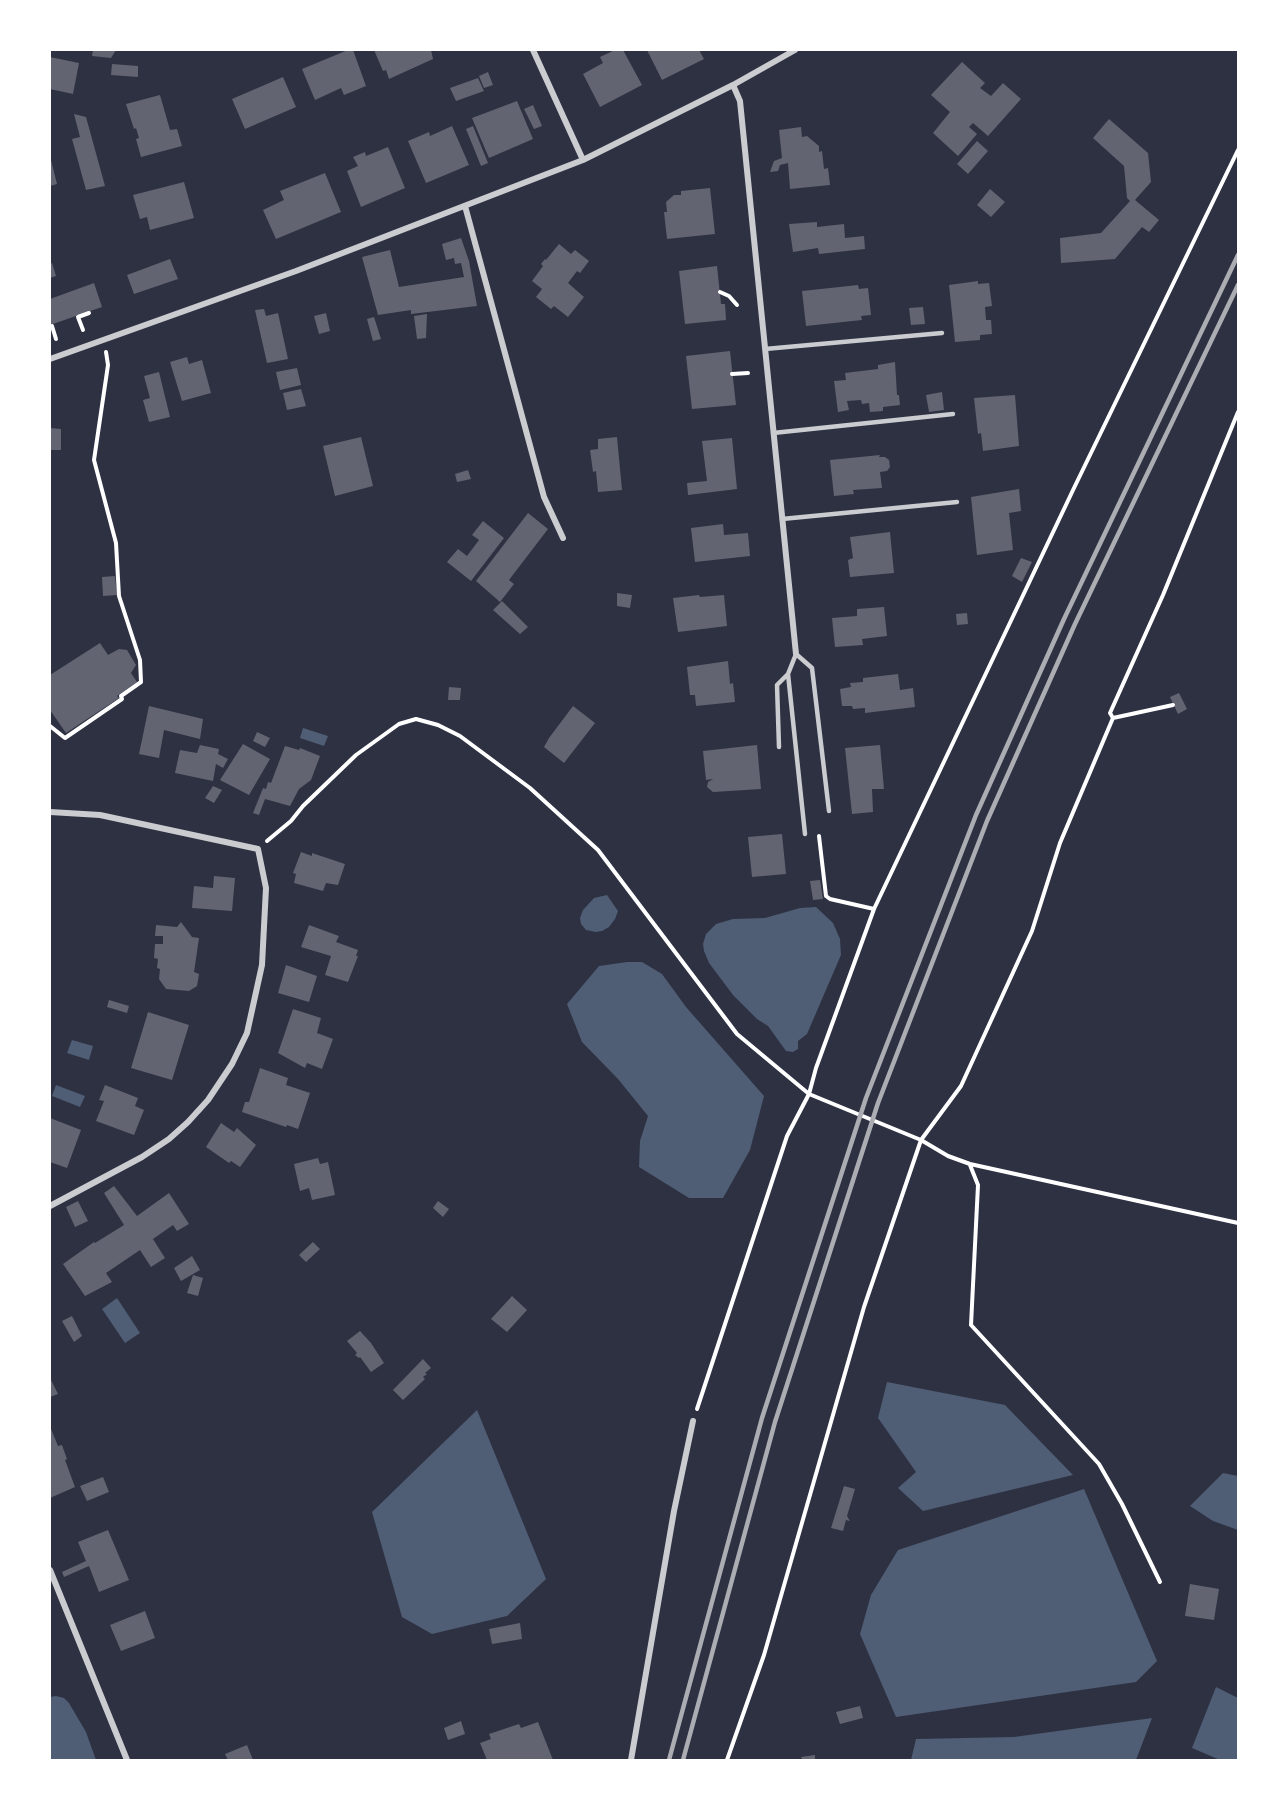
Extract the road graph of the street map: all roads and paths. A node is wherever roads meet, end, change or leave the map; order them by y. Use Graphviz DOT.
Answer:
graph roads {
  1 [pos="533,50"];
  2 [pos="795,50"];
  3 [pos="734,85"];
  4 [pos="1239,150"];
  5 [pos="583,160"];
  6 [pos="465,206"];
  7 [pos="720,292"];
  8 [pos="737,305"];
  9 [pos="89,313"];
  10 [pos="50,327"];
  11 [pos="83,330"];
  12 [pos="942,333"];
  13 [pos="56,339"];
  14 [pos="765,349"];
  15 [pos="50,359"];
  16 [pos="107,360"];
  17 [pos="748,373"];
  18 [pos="732,374"];
  19 [pos="1239,412"];
  20 [pos="953,414"];
  21 [pos="773,433"];
  22 [pos="957,502"];
  23 [pos="782,519"];
  24 [pos="563,538"];
  25 [pos="796,654"];
  26 [pos="788,674"];
  27 [pos="1173,705"];
  28 [pos="1113,718"];
  29 [pos="50,726"];
  30 [pos="779,747"];
  31 [pos="829,811"];
  32 [pos="50,812"];
  33 [pos="805,834"];
  34 [pos="258,849"];
  35 [pos="809,1094"];
  36 [pos="921,1140"];
  37 [pos="970,1164"];
  38 [pos="50,1206"];
  39 [pos="1239,1223"];
  40 [pos="693,1421"];
  41 [pos="50,1570"];
  42 [pos="1160,1581"];
  43 [pos="127,1761"];
  44 [pos="632,1761"];
  45 [pos="727,1761"];
  1 -- 5 [label="street"];
  2 -- 3 [label="street"];
  3 -- 5 [label="street"];
  3 -- 14 [label="street"];
  4 -- 35 [label="path"];
  5 -- 6 [label="street"];
  6 -- 15 [label="street"];
  6 -- 24 [label="street"];
  7 -- 8 [label="path"];
  9 -- 11 [label="path"];
  10 -- 13 [label="path"];
  12 -- 14 [label="lane"];
  14 -- 21 [label="street"];
  16 -- 29 [label="path"];
  17 -- 18 [label="path"];
  19 -- 28 [label="path"];
  20 -- 21 [label="lane"];
  21 -- 23 [label="street"];
  22 -- 23 [label="lane"];
  23 -- 25 [label="street"];
  25 -- 26 [label="lane"];
  25 -- 31 [label="lane"];
  26 -- 30 [label="lane"];
  26 -- 33 [label="lane"];
  27 -- 28 [label="path"];
  28 -- 36 [label="path"];
  32 -- 34 [label="street"];
  34 -- 35 [label="path"];
  34 -- 38 [label="street"];
  35 -- 36 [label="path"];
  35 -- 40 [label="path"];
  36 -- 37 [label="path"];
  36 -- 45 [label="path"];
  37 -- 39 [label="path"];
  37 -- 42 [label="path"];
  40 -- 44 [label="street"];
  41 -- 43 [label="street"];
}
